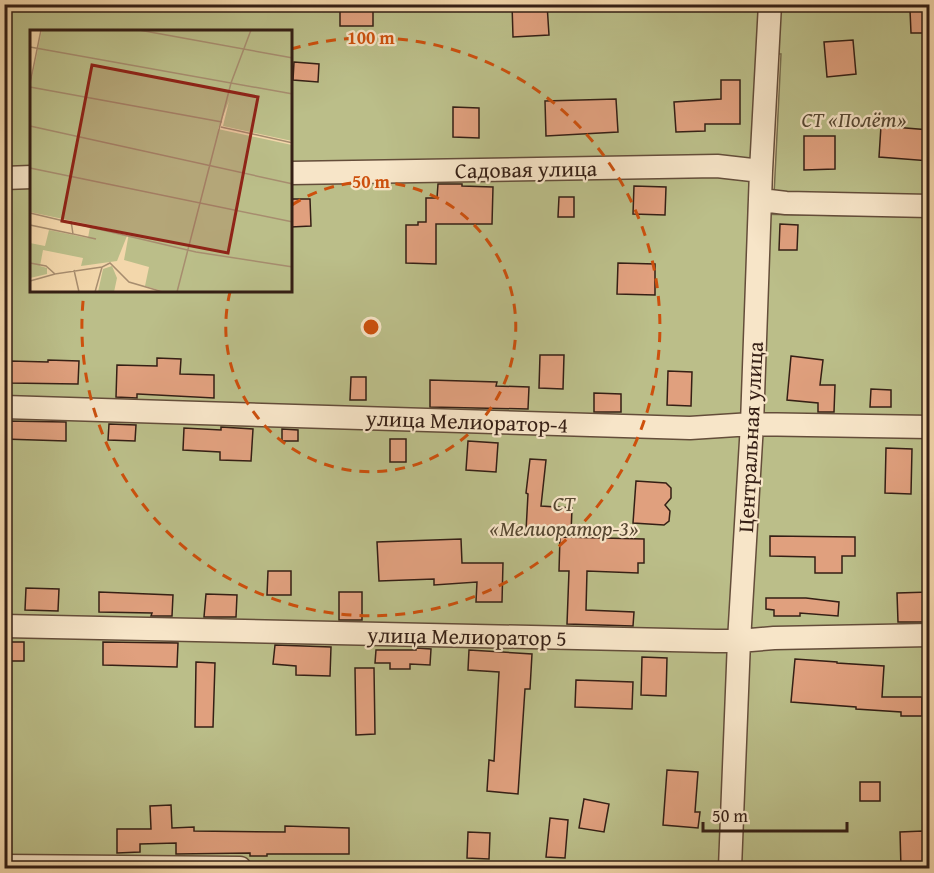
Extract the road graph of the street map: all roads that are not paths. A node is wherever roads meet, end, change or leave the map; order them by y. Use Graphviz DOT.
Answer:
graph roads {
  1 [pos="770,4"];
  2 [pos="761,171"];
  3 [pos="292,173"];
  4 [pos="30,177"];
  5 [pos="4,178"];
  6 [pos="761,200"];
  7 [pos="930,206"];
  8 [pos="4,406"];
  9 [pos="752,424"];
  10 [pos="930,427"];
  11 [pos="4,626"];
  12 [pos="930,635"];
  13 [pos="739,641"];
  14 [pos="4,866"];
  15 [pos="51,868"];
  16 [pos="240,868"];
  17 [pos="730,868"];
  1 -- 2 [label="street, Центральная улица"];
  2 -- 3 [label="street, Садовая улица"];
  2 -- 6 [label="street, Центральная улица"];
  4 -- 5 [label="street"];
  6 -- 7 [label="street"];
  6 -- 9 [label="street, Центральная улица"];
  8 -- 9 [label="street, улица Мелиоратор-4"];
  9 -- 10 [label="street, улица Мелиоратор-4"];
  9 -- 13 [label="street, Центральная улица"];
  11 -- 13 [label="street, улица Мелиоратор 5"];
  12 -- 13 [label="street, улица Мелиоратор 5"];
  13 -- 17 [label="street, Центральная улица"];
  14 -- 15 [label="street"];
  15 -- 16 [label="street"];
}
